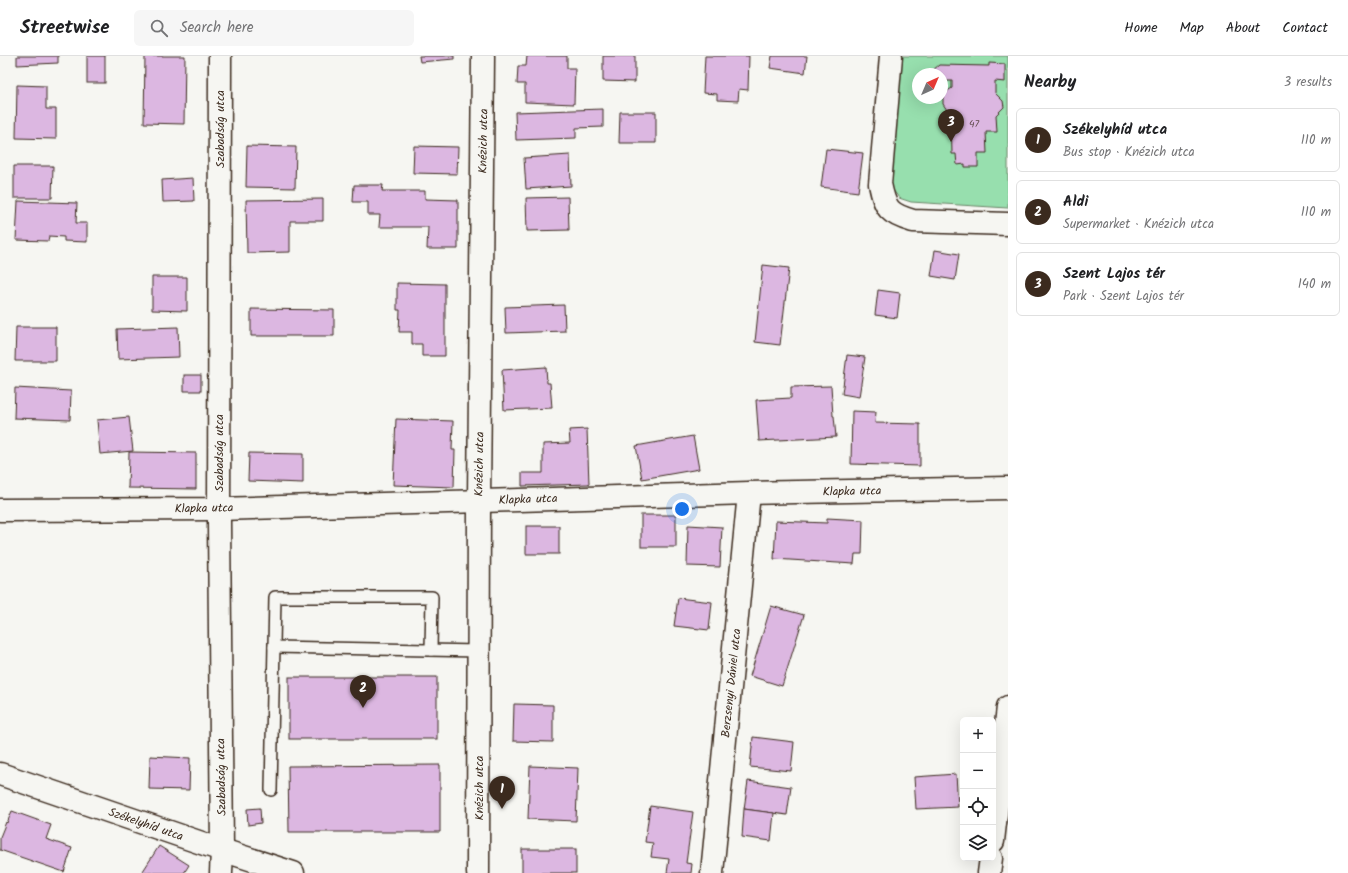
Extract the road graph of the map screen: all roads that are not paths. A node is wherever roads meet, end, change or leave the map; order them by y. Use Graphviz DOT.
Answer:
graph roads {
  1 [pos="220,56"];
  2 [pos="483,56"];
  3 [pos="891,56"];
  4 [pos="1008,224"];
  5 [pos="1008,488"];
  6 [pos="749,493"];
  7 [pos="479,501"];
  8 [pos="219,508"];
  9 [pos="0,510"];
  10 [pos="274,647"];
  11 [pos="431,650"];
  12 [pos="479,651"];
  13 [pos="1008,706"];
  14 [pos="0,774"];
  15 [pos="271,790"];
  16 [pos="995,825"];
  17 [pos="222,850"];
  18 [pos="991,861"];
  19 [pos="221,873"];
  20 [pos="293,873"];
  21 [pos="478,873"];
  22 [pos="712,873"];
  23 [pos="990,873"];
  1 -- 8 [label="street, Szabadság utca"];
  2 -- 7 [label="street, Knézich utca"];
  3 -- 4 [label="street"];
  5 -- 6 [label="street, Klapka utca"];
  6 -- 7 [label="street, Klapka utca"];
  6 -- 22 [label="street, Berzsenyi Dániel utca"];
  7 -- 8 [label="street, Klapka utca"];
  7 -- 12 [label="street, Knézich utca"];
  8 -- 9 [label="street, Klapka utca"];
  8 -- 17 [label="street, Szabadság utca"];
  10 -- 11 [label="lane"];
  10 -- 11 [label="lane"];
  10 -- 15 [label="lane"];
  11 -- 12 [label="lane"];
  12 -- 21 [label="street, Knézich utca"];
  13 -- 16 [label="street"];
  14 -- 17 [label="street, Székelyhíd utca"];
  17 -- 19 [label="street, Szabadság utca"];
  17 -- 20 [label="street, Székelyhíd utca"];
  18 -- 23 [label="street"];
}
